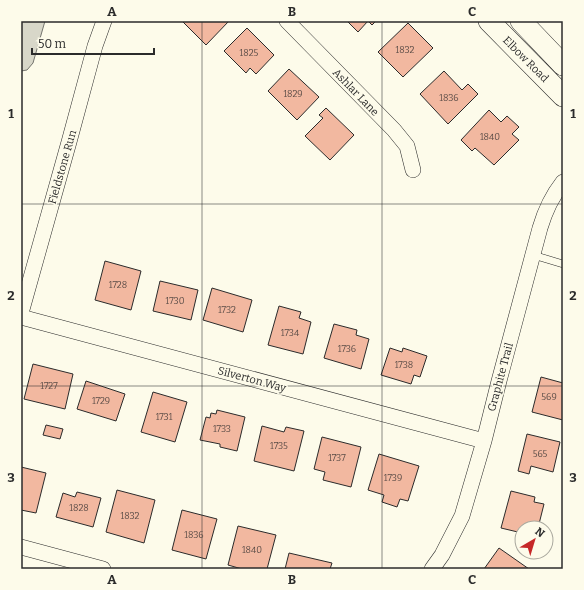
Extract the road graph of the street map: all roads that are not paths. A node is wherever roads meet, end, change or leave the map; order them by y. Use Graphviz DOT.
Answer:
graph roads {
  1 [pos="104,21"];
  2 [pos="286,21"];
  3 [pos="489,21"];
  4 [pos="521,21"];
  5 [pos="563,64"];
  6 [pos="563,96"];
  7 [pos="414,170"];
  8 [pos="563,182"];
  9 [pos="533,255"];
  10 [pos="563,264"];
  11 [pos="21,313"];
  12 [pos="21,317"];
  13 [pos="484,441"];
  14 [pos="21,547"];
  15 [pos="103,569"];
  16 [pos="432,569"];
  1 -- 11 [label="street, Fieldstone Run"];
  2 -- 7 [label="street, Ashlar Lane"];
  3 -- 6 [label="main road, Elbow Road"];
  4 -- 5 [label="main road, Elbow Road"];
  8 -- 9 [label="street, Graphite Trail"];
  9 -- 10 [label="lane"];
  9 -- 13 [label="street, Graphite Trail"];
  12 -- 13 [label="street, Silverton Way"];
  13 -- 16 [label="street, Graphite Trail"];
  14 -- 15 [label="street"];
}
